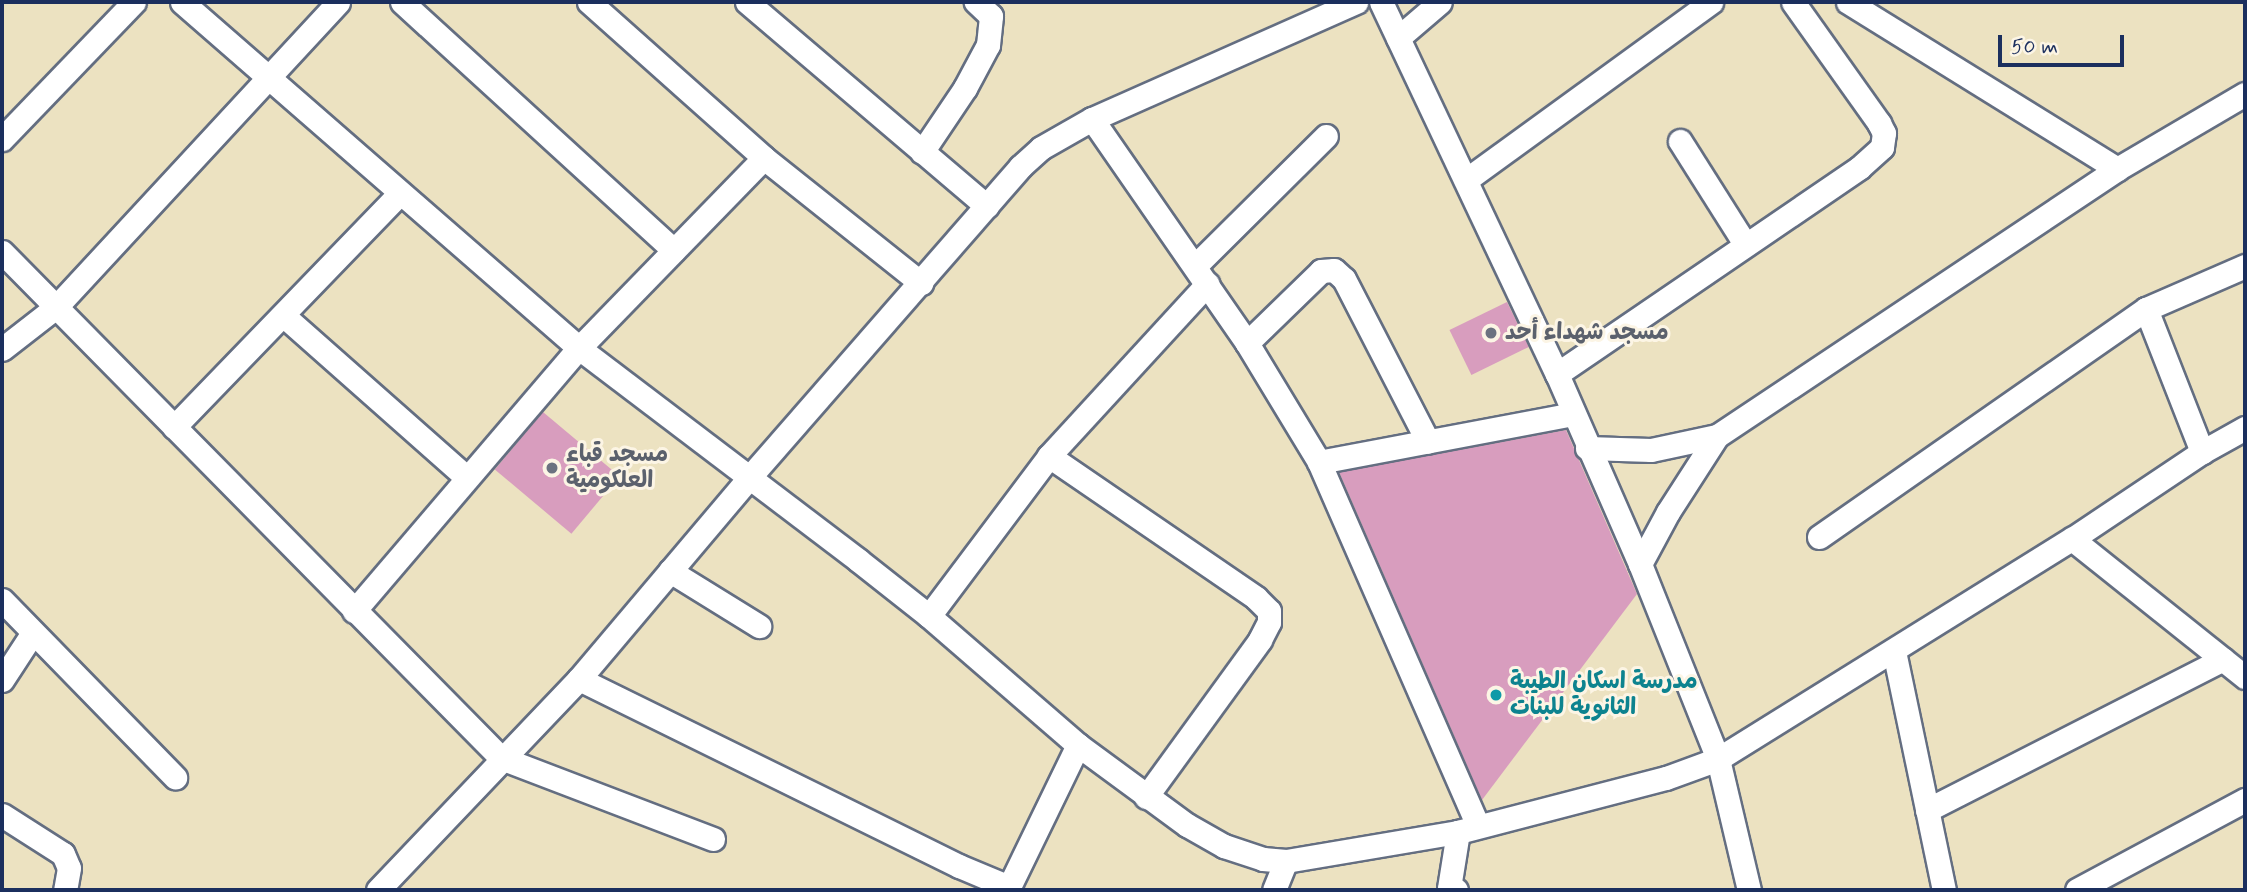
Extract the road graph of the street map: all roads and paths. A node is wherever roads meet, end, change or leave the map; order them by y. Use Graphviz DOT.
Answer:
graph roads {
  1 [pos="134,2"];
  2 [pos="182,2"];
  3 [pos="338,2"];
  4 [pos="402,2"];
  5 [pos="589,2"];
  6 [pos="747,2"];
  7 [pos="976,2"];
  8 [pos="1356,2"];
  9 [pos="1381,2"];
  10 [pos="1440,2"];
  11 [pos="1711,2"];
  12 [pos="1793,2"];
  13 [pos="1859,4"];
  14 [pos="1398,38"];
  15 [pos="270,79"];
  16 [pos="2245,94"];
  17 [pos="1092,119"];
  18 [pos="1326,136"];
  19 [pos="2,139"];
  20 [pos="1680,141"];
  21 [pos="922,152"];
  22 [pos="764,158"];
  23 [pos="2117,169"];
  24 [pos="1466,180"];
  25 [pos="399,194"];
  26 [pos="987,206"];
  27 [pos="1745,244"];
  28 [pos="674,250"];
  29 [pos="2,252"];
  30 [pos="2245,266"];
  31 [pos="1202,275"];
  32 [pos="921,283"];
  33 [pos="56,307"];
  34 [pos="2146,309"];
  35 [pos="284,316"];
  36 [pos="1247,343"];
  37 [pos="579,348"];
  38 [pos="2,349"];
  39 [pos="1557,374"];
  40 [pos="1573,414"];
  41 [pos="174,427"];
  42 [pos="2245,428"];
  43 [pos="1717,436"];
  44 [pos="1428,442"];
  45 [pos="1587,448"];
  46 [pos="2202,452"];
  47 [pos="1049,456"];
  48 [pos="1319,462"];
  49 [pos="467,478"];
  50 [pos="748,479"];
  51 [pos="1819,537"];
  52 [pos="2073,539"];
  53 [pos="1640,564"];
  54 [pos="670,571"];
  55 [pos="2,600"];
  56 [pos="354,611"];
  57 [pos="929,616"];
  58 [pos="759,626"];
  59 [pos="32,634"];
  60 [pos="1894,651"];
  61 [pos="2223,659"];
  62 [pos="2245,677"];
  63 [pos="579,679"];
  64 [pos="2,680"];
  65 [pos="1078,745"];
  66 [pos="501,758"];
  67 [pos="1718,760"];
  68 [pos="175,776"];
  69 [pos="1146,797"];
  70 [pos="2245,800"];
  71 [pos="1927,810"];
  72 [pos="2,815"];
  73 [pos="1468,829"];
  74 [pos="713,839"];
  75 [pos="1286,861"];
  76 [pos="1009,889"];
  77 [pos="1451,889"];
  78 [pos="65,890"];
  79 [pos="378,890"];
  80 [pos="1274,890"];
  81 [pos="1749,890"];
  82 [pos="1944,890"];
  83 [pos="2077,890"];
  1 -- 19 [label="street"];
  2 -- 15 [label="street"];
  3 -- 15 [label="street"];
  4 -- 28 [label="street"];
  5 -- 22 [label="street"];
  6 -- 21 [label="street"];
  7 -- 21 [label="street"];
  8 -- 17 [label="street"];
  9 -- 14 [label="street"];
  10 -- 14 [label="street"];
  11 -- 24 [label="street"];
  12 -- 27 [label="street"];
  13 -- 23 [label="street"];
  14 -- 24 [label="street"];
  15 -- 25 [label="street"];
  15 -- 33 [label="street"];
  16 -- 23 [label="street"];
  17 -- 26 [label="street"];
  17 -- 31 [label="street"];
  18 -- 31 [label="street"];
  20 -- 27 [label="street"];
  21 -- 26 [label="street"];
  22 -- 28 [label="street"];
  22 -- 32 [label="street"];
  23 -- 43 [label="street"];
  24 -- 39 [label="street"];
  25 -- 35 [label="street"];
  25 -- 37 [label="street"];
  26 -- 32 [label="street"];
  27 -- 39 [label="street"];
  28 -- 37 [label="street"];
  29 -- 33 [label="street"];
  30 -- 34 [label="street"];
  31 -- 36 [label="street"];
  31 -- 47 [label="street"];
  32 -- 50 [label="street"];
  33 -- 38 [label="street"];
  33 -- 41 [label="street"];
  34 -- 46 [label="street"];
  34 -- 51 [label="street"];
  35 -- 41 [label="street"];
  35 -- 49 [label="street"];
  36 -- 44 [label="street"];
  36 -- 48 [label="street"];
  37 -- 49 [label="street"];
  37 -- 50 [label="street"];
  39 -- 40 [label="street"];
  40 -- 44 [label="street"];
  40 -- 45 [label="street"];
  41 -- 56 [label="street"];
  42 -- 46 [label="street"];
  43 -- 45 [label="street"];
  43 -- 53 [label="street"];
  44 -- 48 [label="street"];
  45 -- 53 [label="street"];
  46 -- 52 [label="street"];
  47 -- 57 [label="street"];
  47 -- 69 [label="street"];
  48 -- 73 [label="street"];
  49 -- 56 [label="street"];
  50 -- 54 [label="street"];
  50 -- 57 [label="street"];
  52 -- 60 [label="street"];
  52 -- 61 [label="street"];
  53 -- 67 [label="street"];
  54 -- 58 [label="street"];
  54 -- 63 [label="street"];
  55 -- 59 [label="street"];
  56 -- 66 [label="street"];
  57 -- 65 [label="street"];
  59 -- 64 [label="street"];
  59 -- 68 [label="street"];
  60 -- 67 [label="street"];
  60 -- 71 [label="street"];
  61 -- 62 [label="street"];
  61 -- 71 [label="street"];
  63 -- 66 [label="street"];
  63 -- 76 [label="street"];
  65 -- 69 [label="street"];
  65 -- 76 [label="street"];
  66 -- 74 [label="street"];
  66 -- 79 [label="street"];
  67 -- 73 [label="street"];
  67 -- 81 [label="street"];
  69 -- 75 [label="street"];
  70 -- 83 [label="street"];
  71 -- 82 [label="street"];
  72 -- 78 [label="street"];
  73 -- 75 [label="street"];
  73 -- 77 [label="street"];
  75 -- 80 [label="street"];
}
